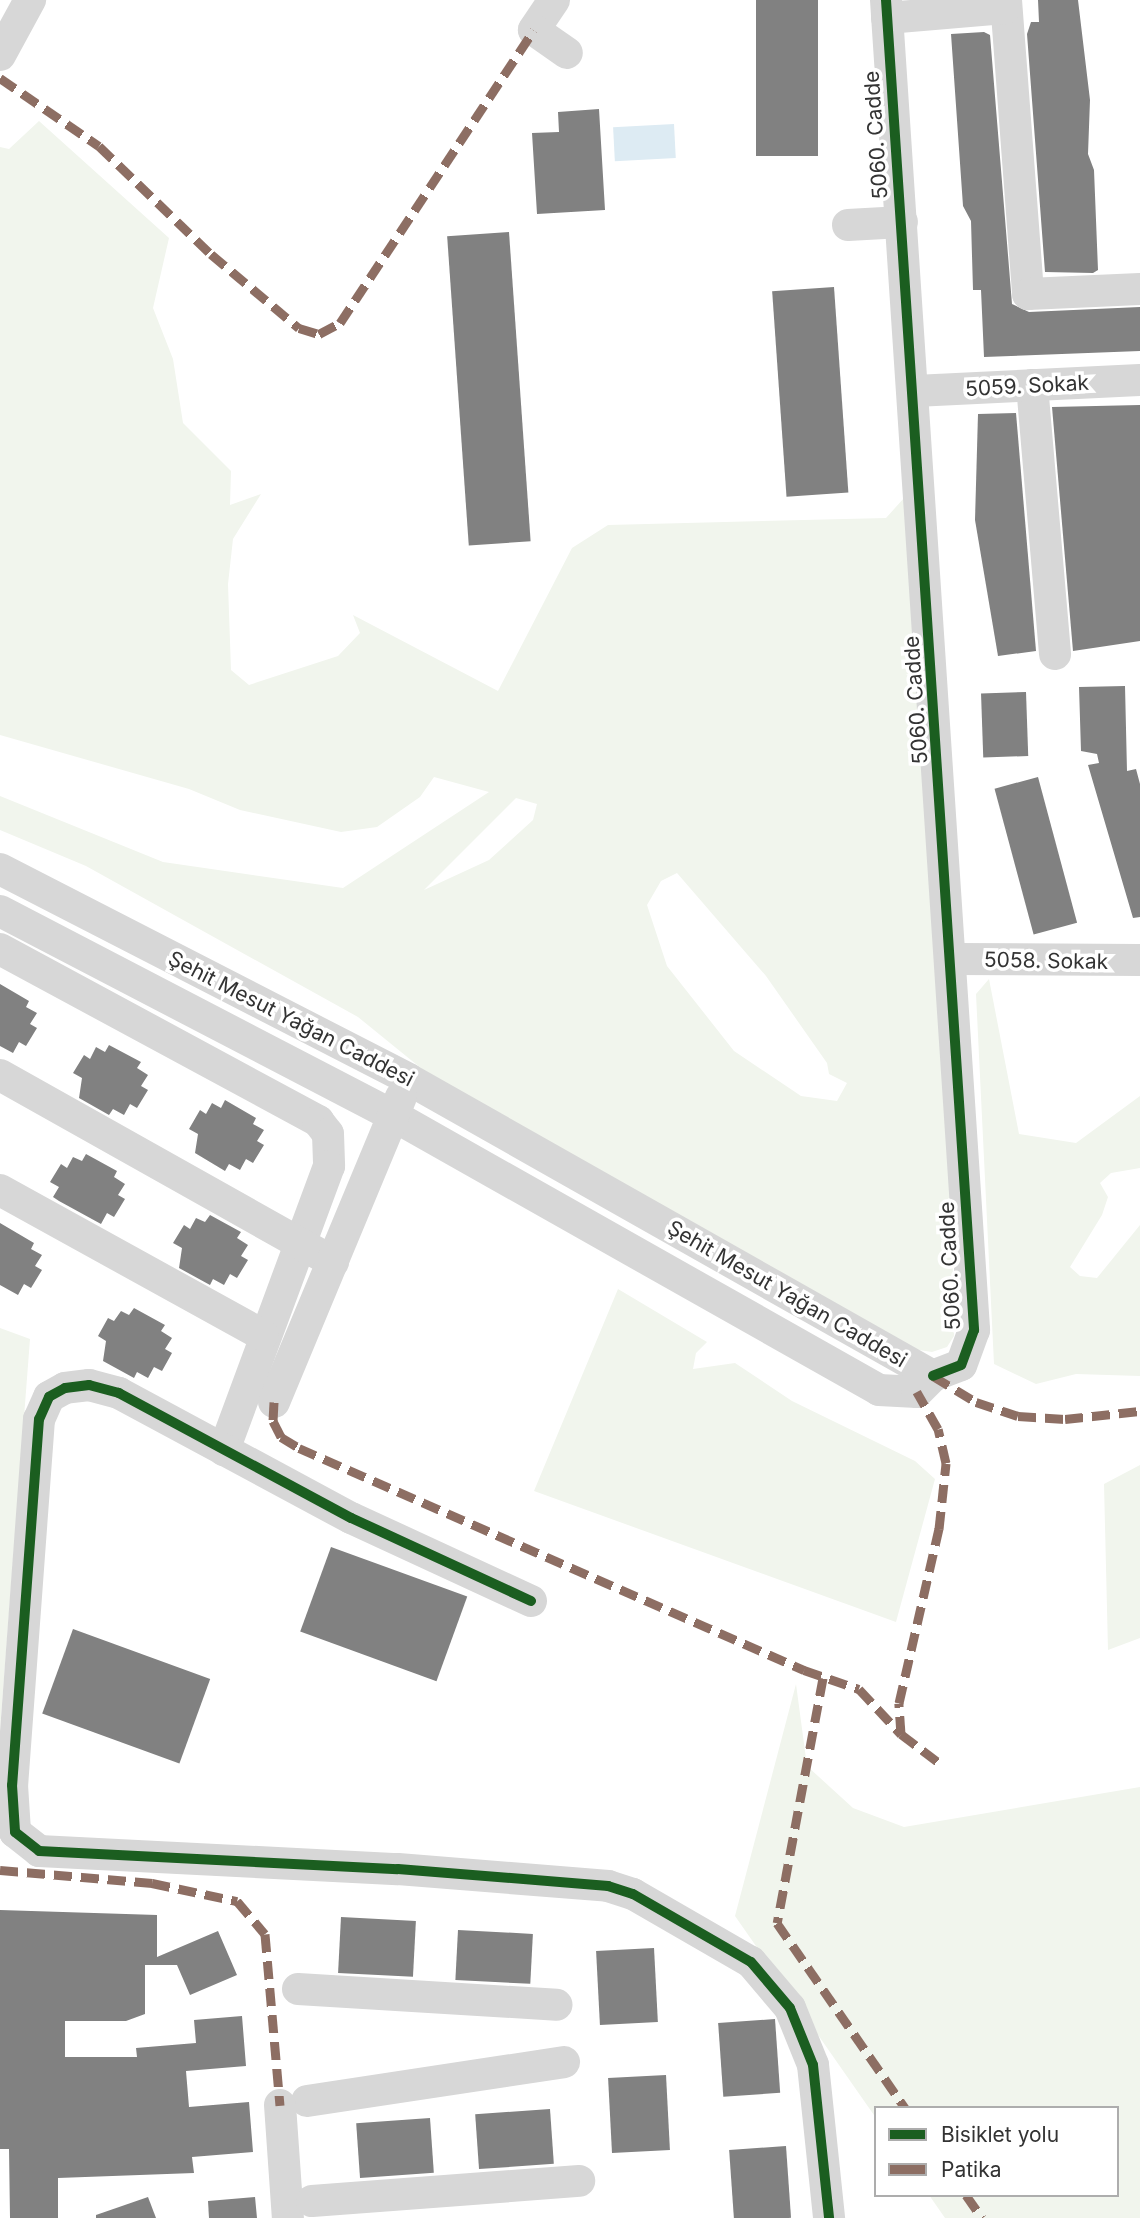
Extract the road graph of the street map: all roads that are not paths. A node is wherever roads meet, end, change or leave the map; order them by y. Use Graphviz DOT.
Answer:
graph roads {
  1 [pos="30,0"];
  2 [pos="554,0"];
  3 [pos="996,3"];
  4 [pos="887,9"];
  5 [pos="566,53"];
  6 [pos="0,55"];
  7 [pos="902,222"];
  8 [pos="848,225"];
  9 [pos="1140,289"];
  10 [pos="1140,380"];
  11 [pos="1032,386"];
  12 [pos="915,391"];
  13 [pos="1055,654"];
  14 [pos="0,869"];
  15 [pos="0,911"];
  16 [pos="0,948"];
  17 [pos="952,959"];
  18 [pos="1140,960"];
  19 [pos="0,1074"];
  20 [pos="408,1079"];
  21 [pos="394,1116"];
  22 [pos="0,1190"];
  23 [pos="301,1239"];
  24 [pos="333,1262"];
  25 [pos="263,1335"];
  26 [pos="933,1376"];
  27 [pos="274,1402"];
  28 [pos="224,1450"];
  29 [pos="531,1601"];
  30 [pos="298,1989"];
  31 [pos="556,2005"];
  32 [pos="564,2062"];
  33 [pos="579,2181"];
  34 [pos="300,2210"];
  35 [pos="829,2218"];
  1 -- 6 [label="street"];
  2 -- 5 [label="street"];
  3 -- 4 [label="street"];
  3 -- 9 [label="street"];
  4 -- 7 [label="street, 5060. Cadde"];
  7 -- 8 [label="street"];
  7 -- 12 [label="street, 5060. Cadde"];
  10 -- 11 [label="street, 5059. Sokak"];
  11 -- 12 [label="street, 5059. Sokak"];
  11 -- 13 [label="street"];
  12 -- 17 [label="street, 5060. Cadde"];
  14 -- 20 [label="street, Şehit Mesut Yağan Caddesi"];
  15 -- 21 [label="street, Şehit Mesut Yağan Caddesi"];
  16 -- 23 [label="street"];
  17 -- 18 [label="street, 5058. Sokak"];
  17 -- 26 [label="street, 5060. Cadde"];
  19 -- 23 [label="street"];
  20 -- 21 [label="street"];
  20 -- 26 [label="street, Şehit Mesut Yağan Caddesi"];
  21 -- 24 [label="street"];
  21 -- 26 [label="street, Şehit Mesut Yağan Caddesi"];
  22 -- 25 [label="street"];
  23 -- 24 [label="street"];
  23 -- 25 [label="street"];
  24 -- 27 [label="street"];
  25 -- 28 [label="street"];
  28 -- 29 [label="street"];
  28 -- 35 [label="street"];
  30 -- 31 [label="street"];
  32 -- 34 [label="street"];
  33 -- 34 [label="street"];
}
